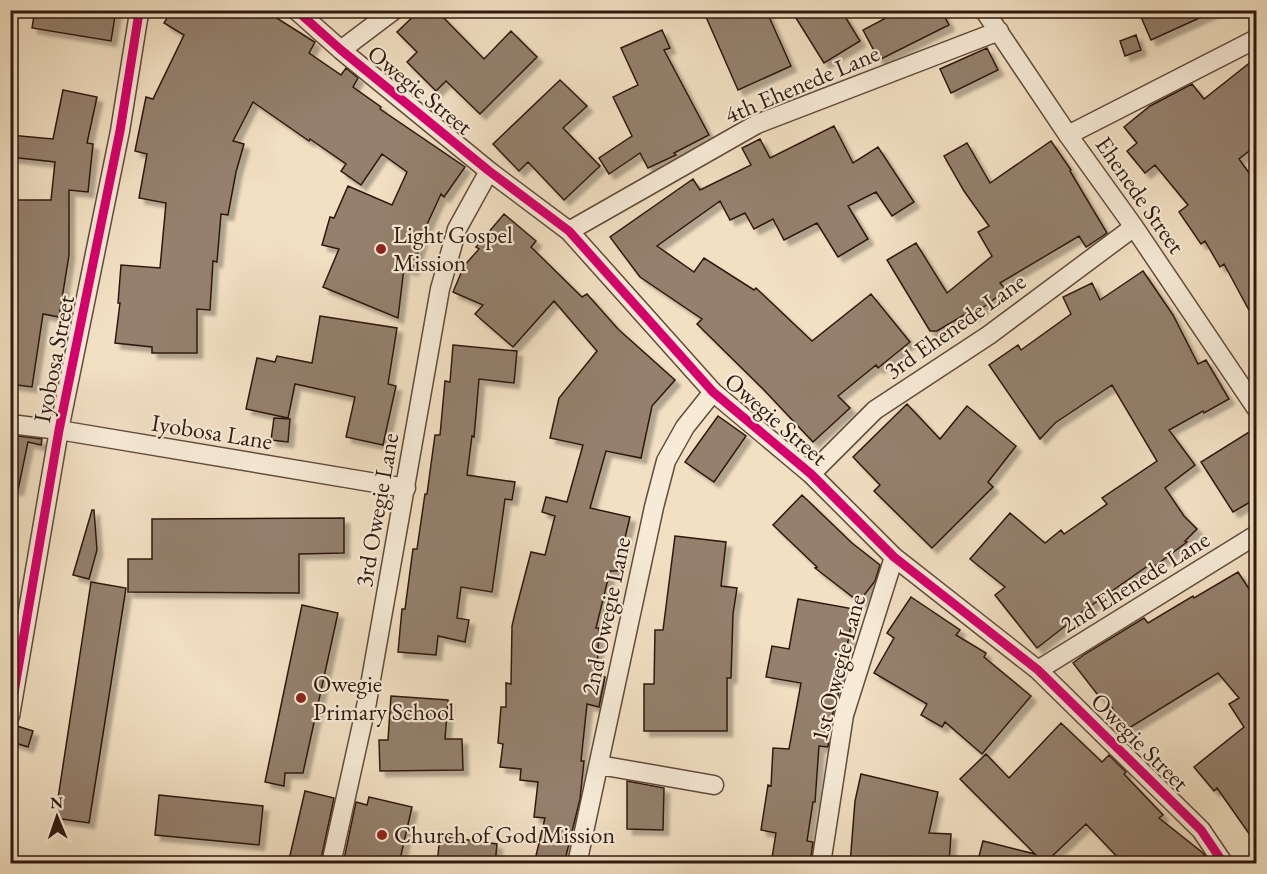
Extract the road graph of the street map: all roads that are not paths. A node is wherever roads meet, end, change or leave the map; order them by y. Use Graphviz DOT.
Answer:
graph roads {
  1 [pos="141,10"];
  2 [pos="296,10"];
  3 [pos="394,10"];
  4 [pos="984,10"];
  5 [pos="999,31"];
  6 [pos="1257,39"];
  7 [pos="341,50"];
  8 [pos="1068,135"];
  9 [pos="489,171"];
  10 [pos="1134,227"];
  11 [pos="568,231"];
  12 [pos="712,392"];
  13 [pos="1257,408"];
  14 [pos="10,424"];
  15 [pos="59,430"];
  16 [pos="811,474"];
  17 [pos="406,488"];
  18 [pos="1257,535"];
  19 [pos="894,557"];
  20 [pos="1038,670"];
  21 [pos="10,716"];
  22 [pos="599,765"];
  23 [pos="714,785"];
  24 [pos="331,864"];
  25 [pos="578,864"];
  26 [pos="821,864"];
  27 [pos="1224,864"];
  1 -- 15 [label="street, Iyobosa Street"];
  2 -- 7 [label="street, Owegie Street"];
  3 -- 7 [label="street"];
  4 -- 5 [label="street, Ehenede Street"];
  5 -- 8 [label="street, Ehenede Street"];
  5 -- 11 [label="street, 4th Ehenede Lane"];
  6 -- 8 [label="street"];
  7 -- 9 [label="street, Owegie Street"];
  8 -- 10 [label="street, Ehenede Street"];
  9 -- 11 [label="street, Owegie Street"];
  9 -- 17 [label="street, 3rd Owegie Lane"];
  10 -- 13 [label="street, Ehenede Street"];
  10 -- 16 [label="street, 3rd Ehenede Lane"];
  11 -- 12 [label="street, Owegie Street"];
  12 -- 16 [label="street, Owegie Street"];
  12 -- 22 [label="street, 2nd Owegie Lane"];
  14 -- 15 [label="street, Iyobosa Lane"];
  15 -- 17 [label="street, Iyobosa Lane"];
  15 -- 21 [label="street, Iyobosa Street"];
  16 -- 19 [label="street, Owegie Street"];
  17 -- 24 [label="street, 3rd Owegie Lane"];
  18 -- 20 [label="street, 2nd Ehenede Lane"];
  19 -- 20 [label="street, Owegie Street"];
  19 -- 26 [label="street, 1st Owegie Lane"];
  20 -- 27 [label="street, Owegie Street"];
  22 -- 23 [label="street"];
  22 -- 25 [label="street, 2nd Owegie Lane"];
}
